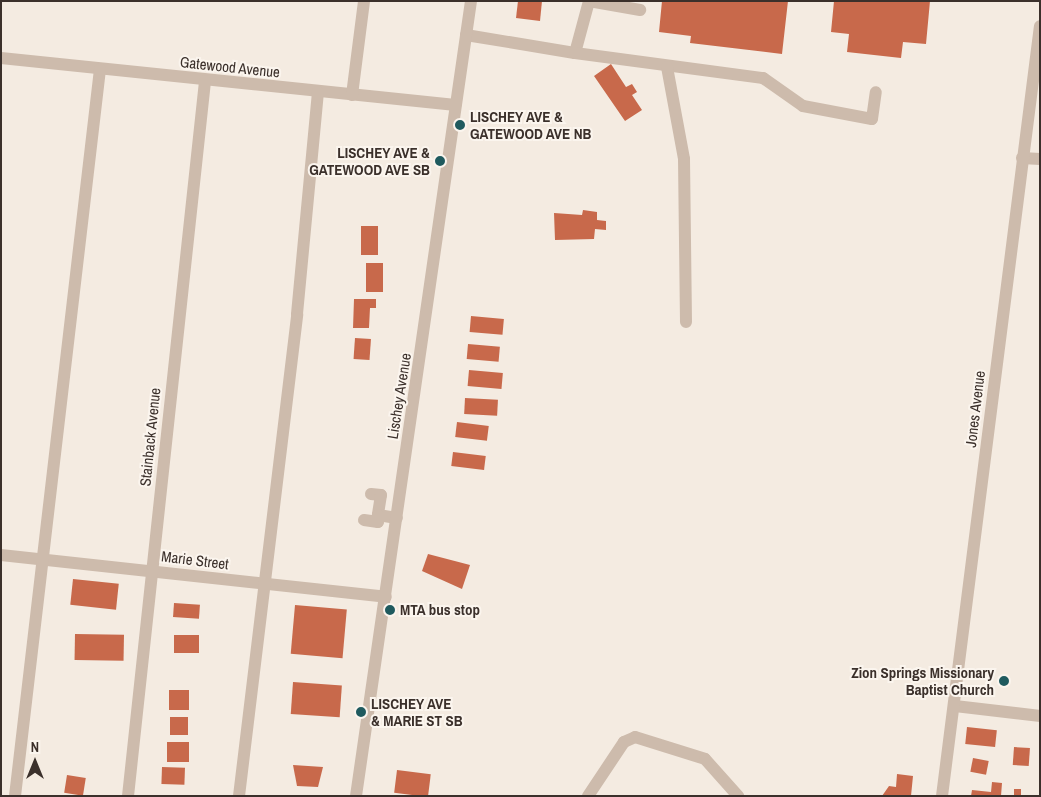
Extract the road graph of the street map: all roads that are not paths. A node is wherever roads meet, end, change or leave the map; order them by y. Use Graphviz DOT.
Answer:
graph roads {
  1 [pos="364,1"];
  2 [pos="470,1"];
  3 [pos="589,1"];
  4 [pos="640,10"];
  5 [pos="1040,26"];
  6 [pos="466,35"];
  7 [pos="574,52"];
  8 [pos="1,58"];
  9 [pos="667,67"];
  10 [pos="100,69"];
  11 [pos="205,81"];
  12 [pos="318,92"];
  13 [pos="876,92"];
  14 [pos="352,95"];
  15 [pos="456,105"];
  16 [pos="1022,158"];
  17 [pos="1040,159"];
  18 [pos="686,322"];
  19 [pos="371,494"];
  20 [pos="375,510"];
  21 [pos="397,518"];
  22 [pos="364,520"];
  23 [pos="1,555"];
  24 [pos="41,558"];
  25 [pos="152,572"];
  26 [pos="263,584"];
  27 [pos="386,598"];
  28 [pos="955,706"];
  29 [pos="1040,716"];
  30 [pos="15,796"];
  31 [pos="128,796"];
  32 [pos="239,796"];
  33 [pos="356,796"];
  34 [pos="588,796"];
  35 [pos="738,796"];
  36 [pos="942,796"];
  1 -- 14 [label="street"];
  2 -- 6 [label="street, Lischey Avenue"];
  3 -- 4 [label="street"];
  3 -- 7 [label="street"];
  5 -- 16 [label="street, Jones Avenue"];
  6 -- 7 [label="street"];
  6 -- 15 [label="street, Lischey Avenue"];
  7 -- 9 [label="street"];
  8 -- 10 [label="street, Gatewood Avenue"];
  9 -- 13 [label="street"];
  9 -- 18 [label="street"];
  10 -- 11 [label="street, Gatewood Avenue"];
  10 -- 24 [label="street"];
  11 -- 12 [label="street, Gatewood Avenue"];
  11 -- 25 [label="street, Stainback Avenue"];
  12 -- 14 [label="street, Gatewood Avenue"];
  12 -- 26 [label="street"];
  14 -- 15 [label="street, Gatewood Avenue"];
  15 -- 21 [label="street, Lischey Avenue"];
  16 -- 17 [label="street"];
  16 -- 28 [label="street, Jones Avenue"];
  19 -- 20 [label="street"];
  20 -- 21 [label="street"];
  20 -- 22 [label="street"];
  21 -- 27 [label="street, Lischey Avenue"];
  23 -- 24 [label="street, Marie Street"];
  24 -- 25 [label="street, Marie Street"];
  24 -- 30 [label="street"];
  25 -- 26 [label="street, Marie Street"];
  25 -- 31 [label="street, Stainback Avenue"];
  26 -- 27 [label="street, Marie Street"];
  26 -- 32 [label="street"];
  27 -- 33 [label="street, Lischey Avenue"];
  28 -- 29 [label="street"];
  28 -- 36 [label="street, Jones Avenue"];
  34 -- 35 [label="street"];
}
